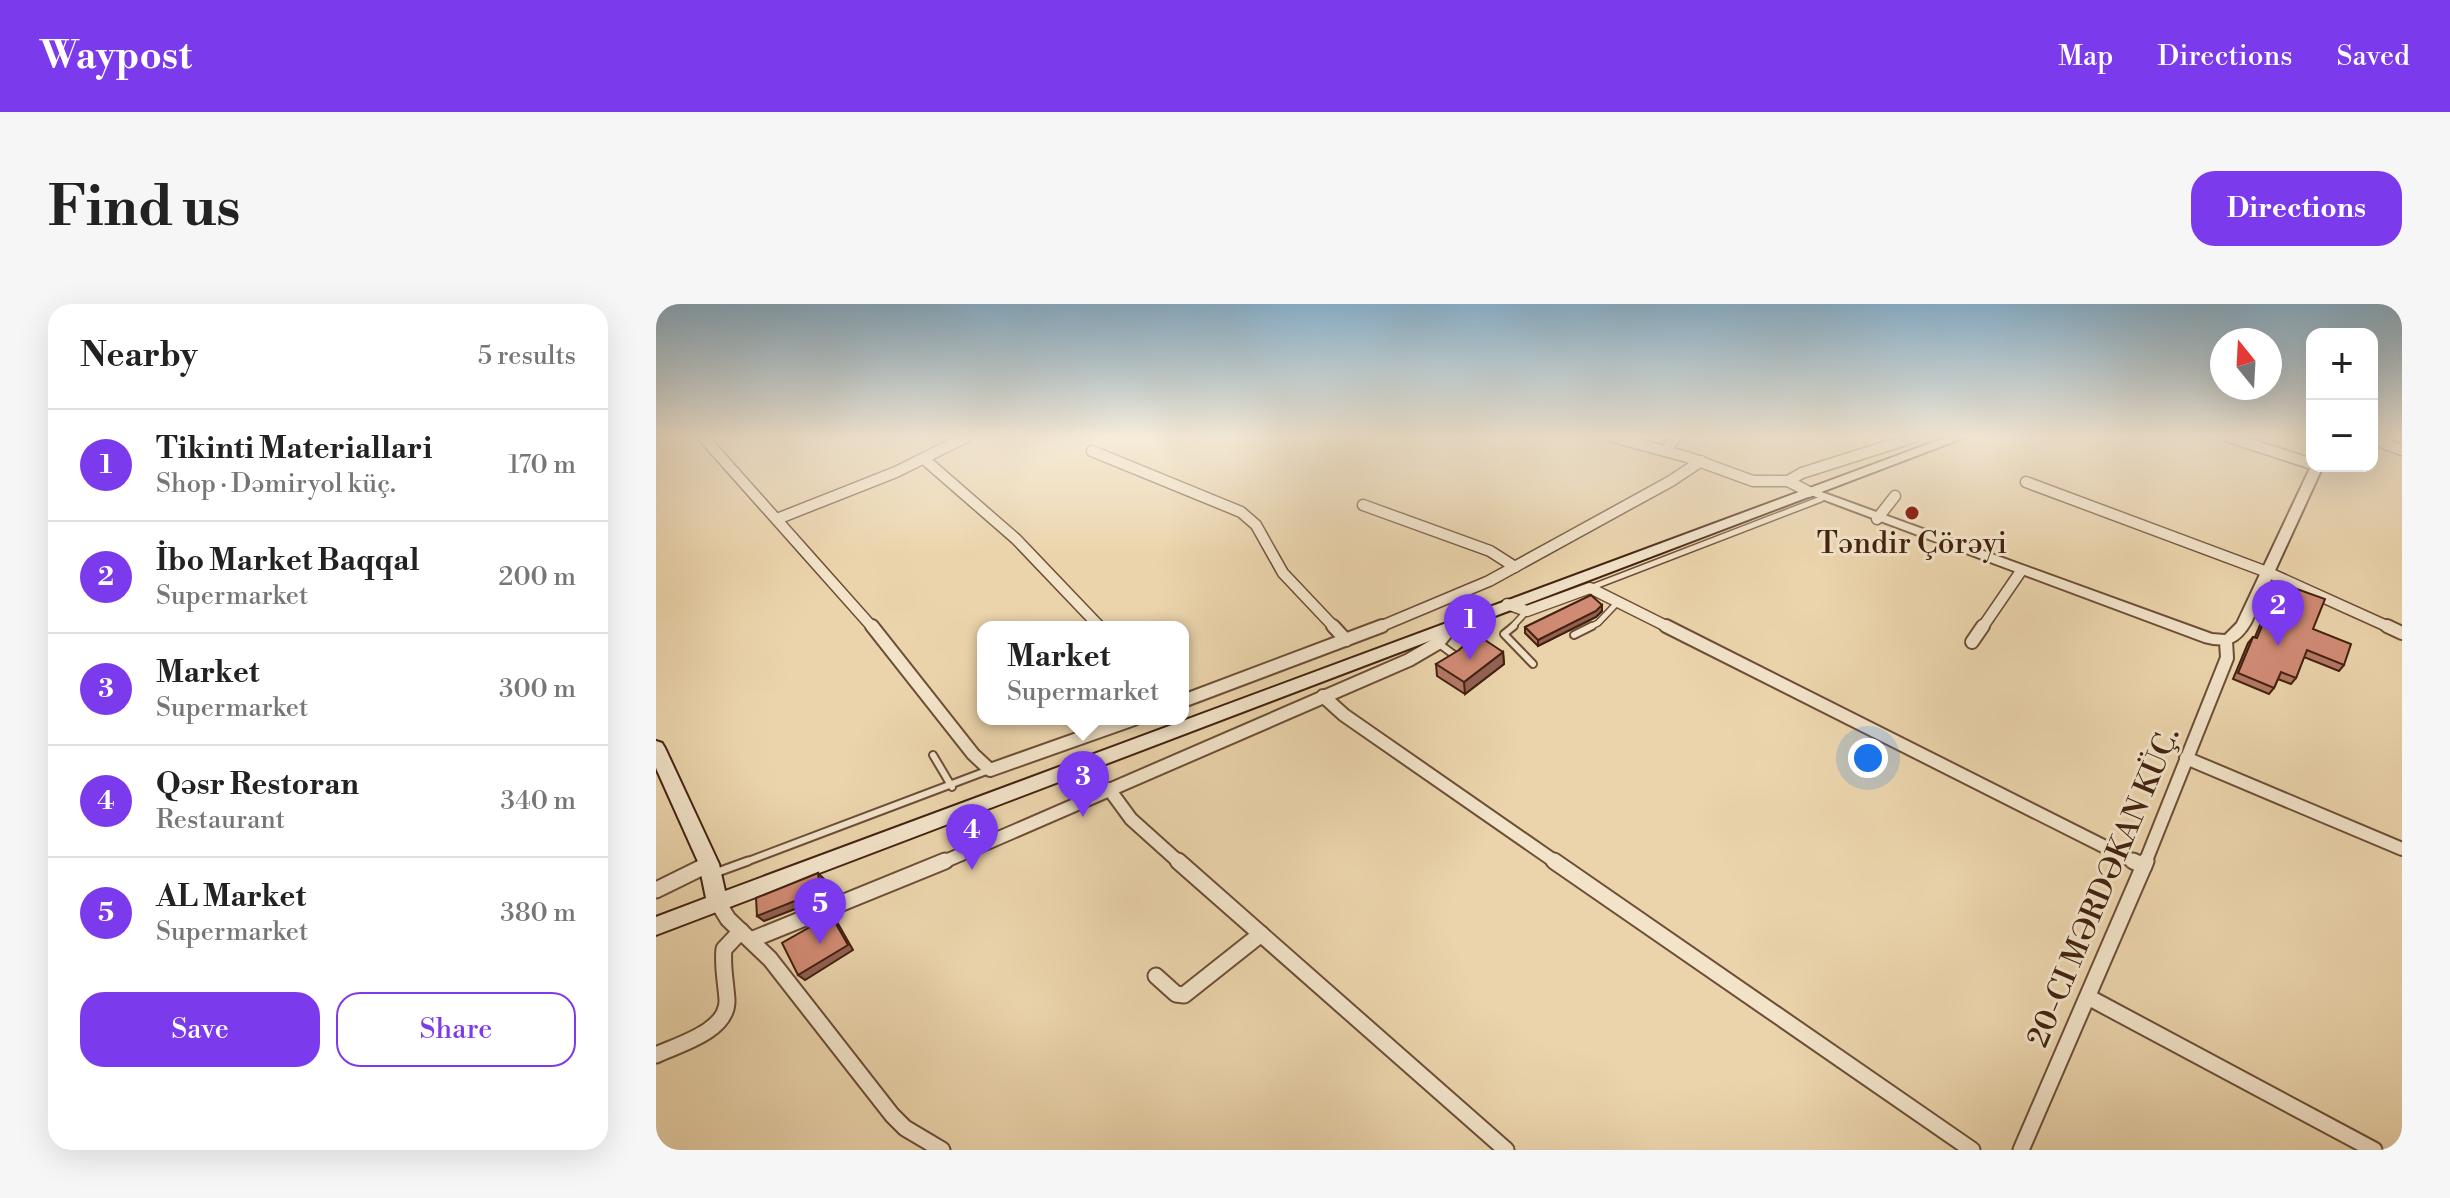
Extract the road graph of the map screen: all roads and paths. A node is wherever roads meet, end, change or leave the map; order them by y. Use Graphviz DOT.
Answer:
graph roads {
  1 [pos="739,476"];
  2 [pos="881,476"];
  3 [pos="944,476"];
  4 [pos="1154,476"];
  5 [pos="1678,476"];
  6 [pos="1741,476"];
  7 [pos="1803,476"];
  8 [pos="1840,476"];
  9 [pos="1844,476"];
  10 [pos="2309,476"];
  11 [pos="2026,482"];
  12 [pos="1805,490"];
  13 [pos="1895,496"];
  14 [pos="1363,505"];
  15 [pos="777,519"];
  16 [pos="1877,519"];
  17 [pos="1515,567"];
  18 [pos="2021,571"];
  19 [pos="2267,572"];
  20 [pos="1590,588"];
  21 [pos="1618,602"];
  22 [pos="1507,604"];
  23 [pos="1527,611"];
  24 [pos="1094,621"];
  25 [pos="1452,626"];
  26 [pos="2402,633"];
  27 [pos="1574,635"];
  28 [pos="1346,640"];
  29 [pos="2226,641"];
  30 [pos="1972,642"];
  31 [pos="1438,643"];
  32 [pos="1457,657"];
  33 [pos="1533,664"];
  34 [pos="1323,696"];
  35 [pos="1189,699"];
  36 [pos="1189,712"];
  37 [pos="1189,718"];
  38 [pos="1117,725"];
  39 [pos="1154,725"];
  40 [pos="1168,725"];
  41 [pos="656,748"];
  42 [pos="933,755"];
  43 [pos="2186,758"];
  44 [pos="990,770"];
  45 [pos="952,787"];
  46 [pos="1109,789"];
  47 [pos="2402,849"];
  48 [pos="2144,866"];
  49 [pos="713,884"];
  50 [pos="656,890"];
  51 [pos="656,917"];
  52 [pos="656,926"];
  53 [pos="1261,934"];
  54 [pos="746,936"];
  55 [pos="1156,976"];
  56 [pos="2088,997"];
  57 [pos="656,1055"];
  58 [pos="942,1150"];
  59 [pos="1506,1150"];
  60 [pos="1972,1150"];
  61 [pos="2021,1150"];
  62 [pos="2374,1150"];
  1 -- 15 [label="street"];
  2 -- 15 [label="street"];
  3 -- 24 [label="street"];
  4 -- 28 [label="street"];
  5 -- 17 [label="street"];
  6 -- 12 [label="street"];
  7 -- 12 [label="street"];
  8 -- 12 [label="main road"];
  9 -- 12 [label="main road"];
  10 -- 19 [label="street"];
  11 -- 19 [label="street"];
  12 -- 16 [label="street"];
  12 -- 20 [label="lane"];
  12 -- 22 [label="main road"];
  12 -- 36 [label="main road"];
  13 -- 16 [label="street"];
  14 -- 17 [label="street"];
  15 -- 44 [label="street"];
  16 -- 18 [label="street"];
  17 -- 28 [label="street"];
  18 -- 29 [label="street"];
  18 -- 30 [label="street"];
  19 -- 26 [label="street"];
  19 -- 29 [label="street"];
  20 -- 21 [label="street"];
  20 -- 23 [label="street"];
  21 -- 27 [label="lane"];
  21 -- 48 [label="street"];
  22 -- 23 [label="street"];
  22 -- 25 [label="main road"];
  23 -- 33 [label="lane"];
  25 -- 31 [label="street"];
  25 -- 37 [label="main road"];
  28 -- 35 [label="street"];
  29 -- 43 [label="street, 20-CI MƏRDƏKAN KÜÇ."];
  31 -- 32 [label="lane"];
  31 -- 34 [label="street"];
  34 -- 46 [label="street"];
  34 -- 60 [label="street"];
  38 -- 44 [label="street"];
  39 -- 49 [label="main road"];
  40 -- 49 [label="main road"];
  41 -- 49 [label="main road"];
  42 -- 45 [label="lane"];
  43 -- 47 [label="street"];
  43 -- 48 [label="street, 20-CI MƏRDƏKAN KÜÇ."];
  44 -- 45 [label="lane"];
  45 -- 49 [label="lane"];
  46 -- 53 [label="street"];
  46 -- 54 [label="street"];
  48 -- 56 [label="street, 20-CI MƏRDƏKAN KÜÇ."];
  49 -- 50 [label="street"];
  49 -- 51 [label="main road"];
  49 -- 52 [label="main road"];
  49 -- 54 [label="street"];
  53 -- 55 [label="street"];
  53 -- 59 [label="street"];
  54 -- 57 [label="street"];
  54 -- 58 [label="street"];
  56 -- 61 [label="street, 20-CI MƏRDƏKAN KÜÇ."];
  56 -- 62 [label="street"];
}
